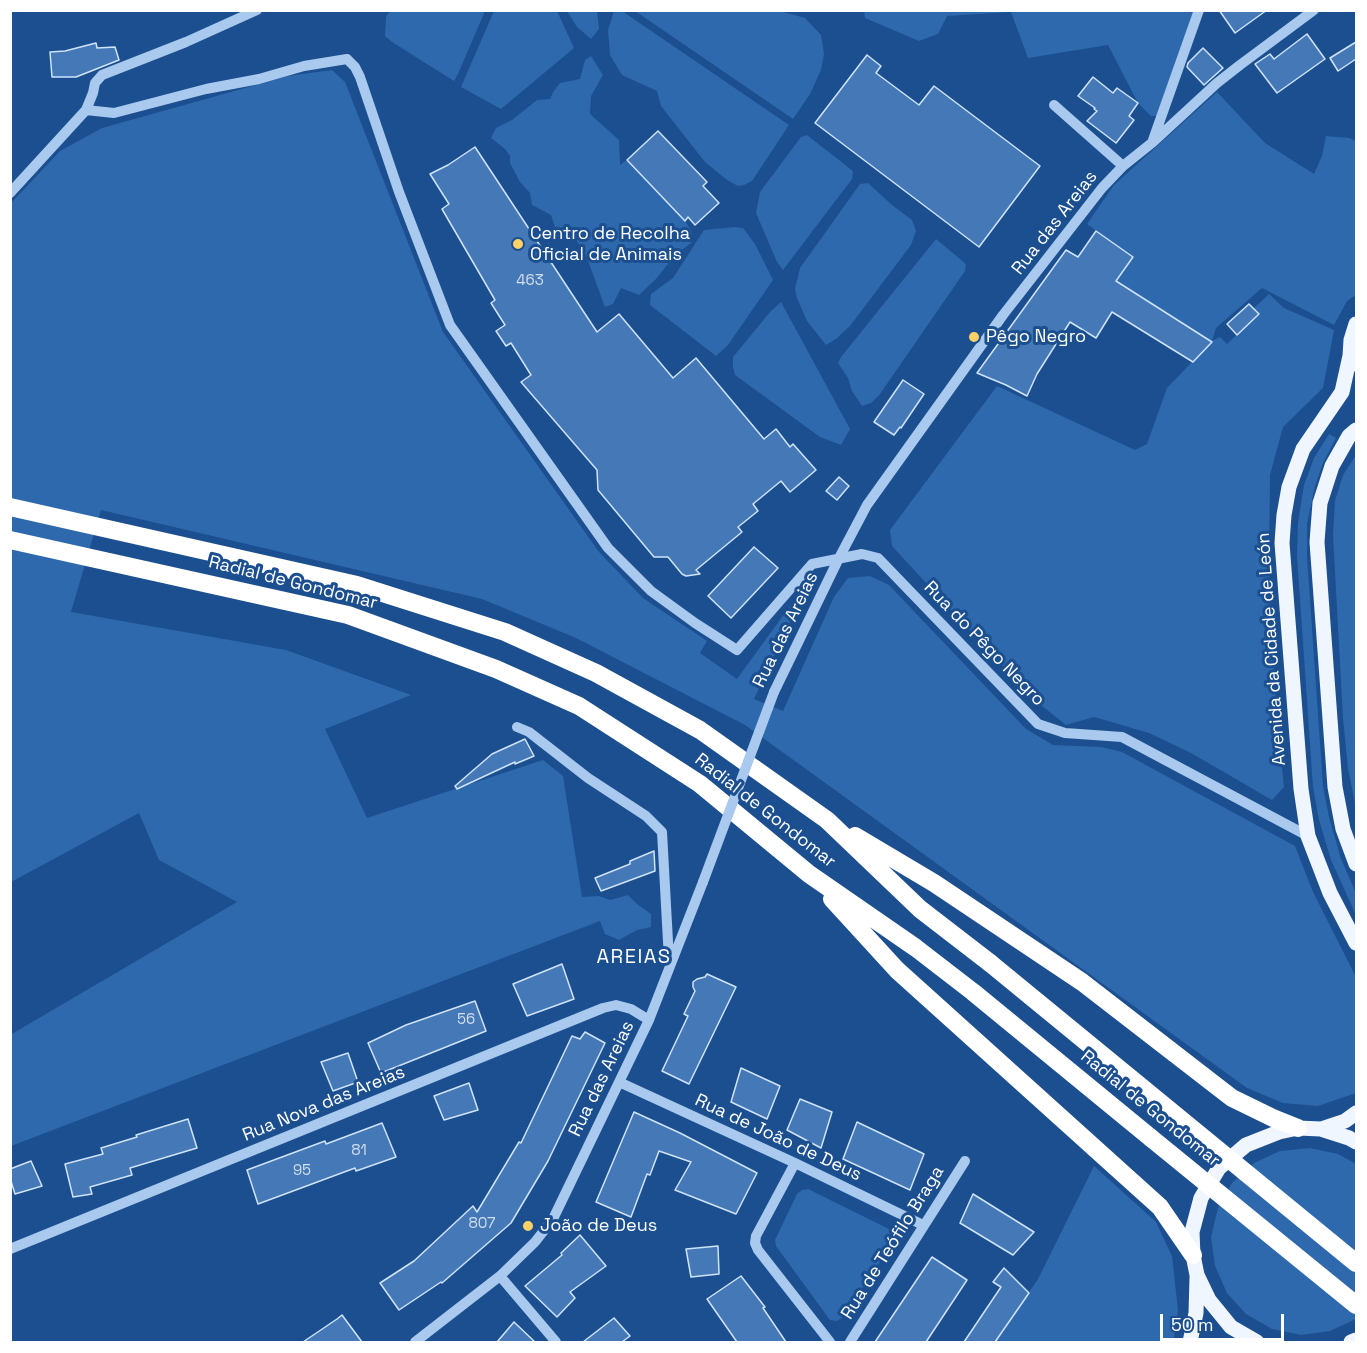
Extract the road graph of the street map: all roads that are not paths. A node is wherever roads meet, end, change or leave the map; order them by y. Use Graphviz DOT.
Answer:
graph roads {
  1 [pos="257,10"];
  2 [pos="1199,10"];
  3 [pos="1314,10"];
  4 [pos="1054,105"];
  5 [pos="86,110"];
  6 [pos="1153,142"];
  7 [pos="1123,166"];
  8 [pos="10,193"];
  9 [pos="1356,324"];
  10 [pos="1350,356"];
  11 [pos="1356,374"];
  12 [pos="1356,430"];
  13 [pos="10,507"];
  14 [pos="10,540"];
  15 [pos="840,558"];
  16 [pos="517,727"];
  17 [pos="827,820"];
  18 [pos="1308,836"];
  19 [pos="1356,864"];
  20 [pos="809,874"];
  21 [pos="1356,944"];
  22 [pos="670,965"];
  23 [pos="649,1020"];
  24 [pos="619,1082"];
  25 [pos="1356,1113"];
  26 [pos="1298,1128"];
  27 [pos="1321,1129"];
  28 [pos="1356,1142"];
  29 [pos="965,1161"];
  30 [pos="795,1163"];
  31 [pos="923,1225"];
  32 [pos="10,1249"];
  33 [pos="1193,1255"];
  34 [pos="1356,1263"];
  35 [pos="1197,1275"];
  36 [pos="500,1276"];
  37 [pos="1356,1305"];
  38 [pos="1356,1340"];
  39 [pos="415,1342"];
  40 [pos="556,1342"];
  41 [pos="830,1342"];
  42 [pos="850,1342"];
  43 [pos="1190,1342"];
  44 [pos="1257,1342"];
  45 [pos="1351,1342"];
  1 -- 5 [label="street"];
  2 -- 6 [label="street"];
  3 -- 6 [label="street, Rua das Areias"];
  4 -- 7 [label="street"];
  5 -- 8 [label="street"];
  5 -- 15 [label="street, Rua do Pêgo Negro"];
  6 -- 7 [label="street, Rua das Areias"];
  7 -- 15 [label="street, Rua das Areias"];
  9 -- 10 [label="main road, Avenida da Cidade de León"];
  10 -- 11 [label="main road"];
  10 -- 18 [label="main road, Avenida da Cidade de León"];
  12 -- 19 [label="main road"];
  13 -- 17 [label="highway, Radial de Gondomar"];
  14 -- 20 [label="highway, Radial de Gondomar"];
  15 -- 18 [label="street, Rua do Pêgo Negro"];
  15 -- 22 [label="street, Rua das Areias, bridge"];
  16 -- 22 [label="street"];
  17 -- 26 [label="highway"];
  17 -- 34 [label="highway, Radial de Gondomar, bridge"];
  18 -- 21 [label="main road, Avenida da Cidade de León"];
  20 -- 33 [label="highway"];
  20 -- 37 [label="highway, Radial de Gondomar, bridge"];
  22 -- 23 [label="street, Rua das Areias"];
  23 -- 24 [label="street, Rua das Areias"];
  23 -- 32 [label="street, Rua Nova das Areias"];
  24 -- 30 [label="street, Rua de João de Deus"];
  24 -- 36 [label="street, Rua das Areias"];
  25 -- 27 [label="main road"];
  26 -- 27 [label="main road"];
  26 -- 33 [label="main road"];
  27 -- 28 [label="main road"];
  29 -- 31 [label="street, Rua de Teófilo Braga"];
  30 -- 31 [label="street, Rua de João de Deus"];
  30 -- 41 [label="street"];
  31 -- 42 [label="street, Rua de Teófilo Braga"];
  33 -- 35 [label="main road"];
  35 -- 43 [label="main road"];
  35 -- 44 [label="main road"];
  36 -- 39 [label="street, Rua das Areias"];
  36 -- 40 [label="street"];
  38 -- 45 [label="main road"];
}
